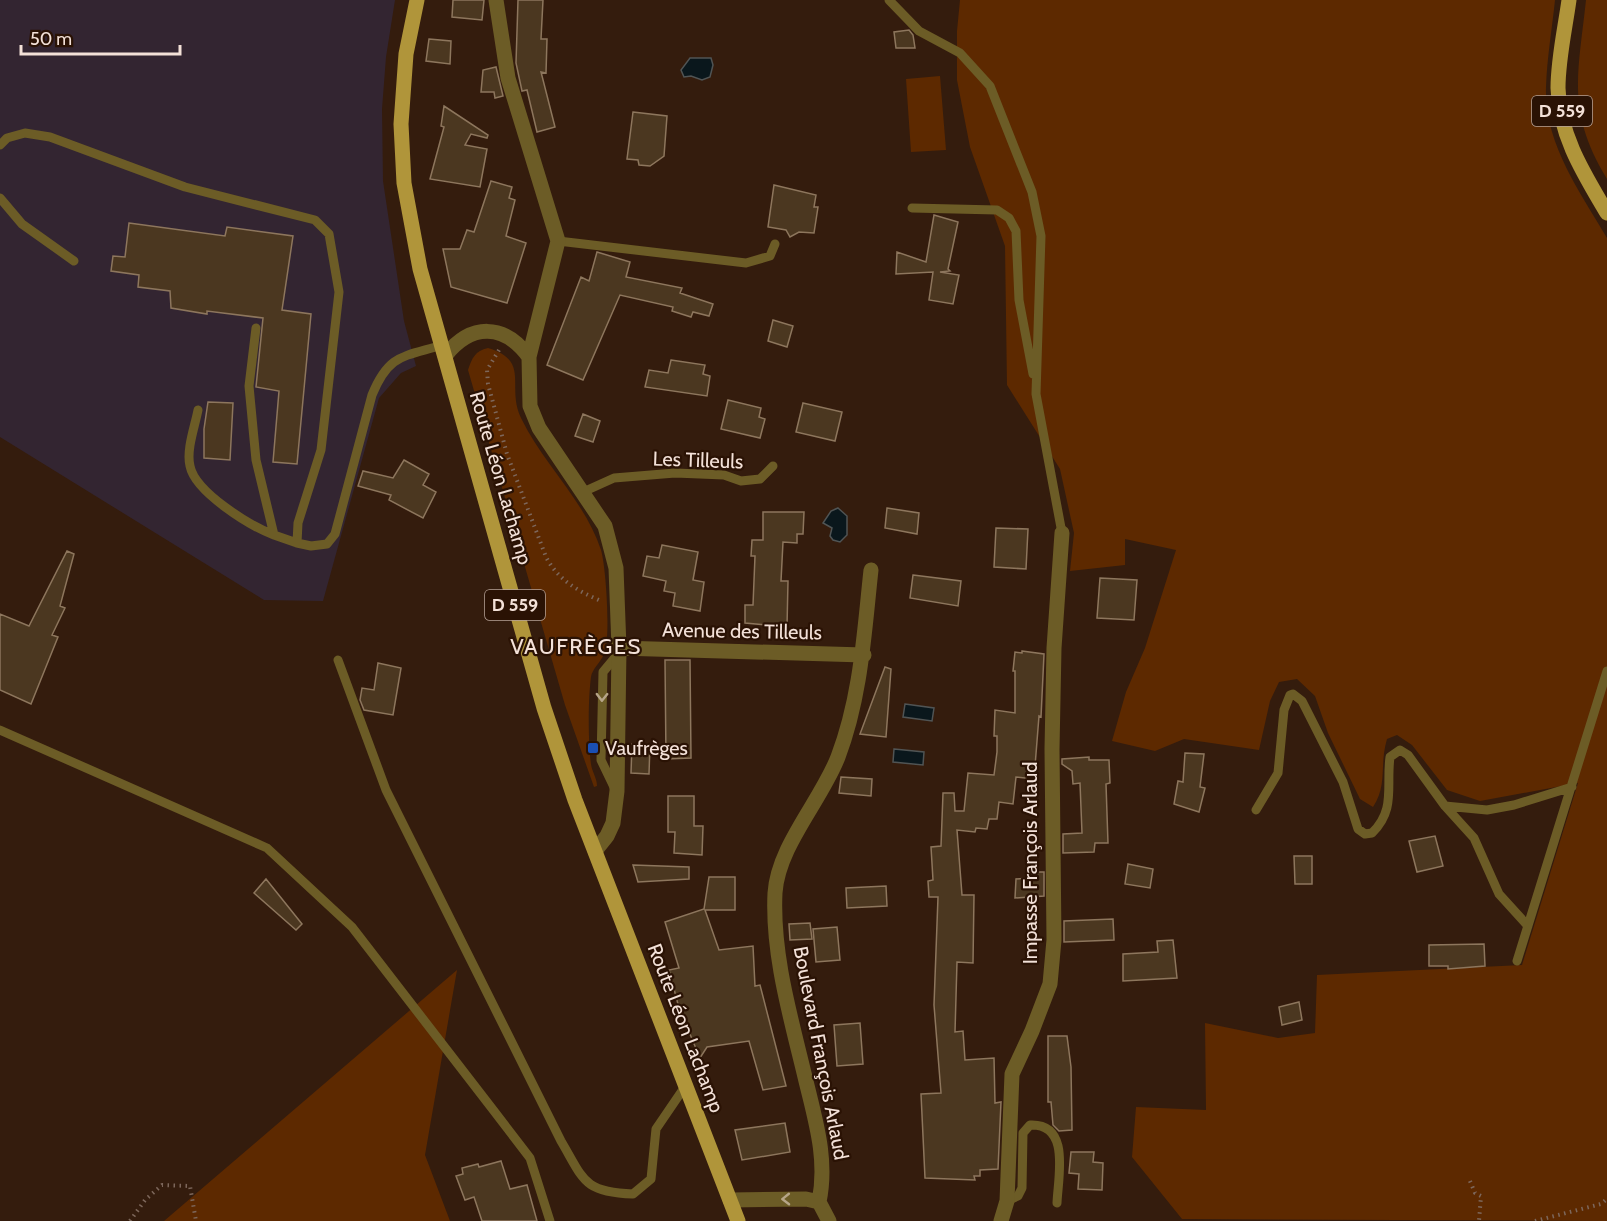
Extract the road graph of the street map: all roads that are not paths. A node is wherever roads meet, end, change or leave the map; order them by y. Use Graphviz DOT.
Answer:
graph roads {
  1 [pos="417,0"];
  2 [pos="496,0"];
  3 [pos="889,0"];
  4 [pos="1569,0"];
  5 [pos="0,145"];
  6 [pos="0,198"];
  7 [pos="912,208"];
  8 [pos="1607,213"];
  9 [pos="558,241"];
  10 [pos="775,244"];
  11 [pos="74,261"];
  12 [pos="256,328"];
  13 [pos="443,351"];
  14 [pos="529,357"];
  15 [pos="1036,394"];
  16 [pos="198,410"];
  17 [pos="772,466"];
  18 [pos="583,492"];
  19 [pos="1062,533"];
  20 [pos="274,535"];
  21 [pos="297,543"];
  22 [pos="871,570"];
  23 [pos="619,651"];
  24 [pos="864,655"];
  25 [pos="338,660"];
  26 [pos="1607,671"];
  27 [pos="0,730"];
  28 [pos="1572,787"];
  29 [pos="1445,806"];
  30 [pos="1256,810"];
  31 [pos="595,851"];
  32 [pos="1527,926"];
  33 [pos="1517,960"];
  34 [pos="686,1085"];
  35 [pos="730,1200"];
  36 [pos="1006,1201"];
  37 [pos="819,1202"];
  38 [pos="1057,1203"];
  39 [pos="550,1221"];
  40 [pos="738,1221"];
  41 [pos="829,1221"];
  42 [pos="1001,1221"];
  1 -- 13 [label="main road, Route Léon Lachamp / D 559"];
  2 -- 9 [label="street"];
  3 -- 15 [label="lane"];
  4 -- 8 [label="main road, D 559"];
  5 -- 21 [label="lane"];
  6 -- 11 [label="lane"];
  7 -- 15 [label="lane"];
  9 -- 10 [label="lane"];
  9 -- 14 [label="street"];
  12 -- 20 [label="lane"];
  13 -- 14 [label="street"];
  13 -- 21 [label="lane"];
  13 -- 31 [label="main road, Route Léon Lachamp / D 559"];
  14 -- 18 [label="street"];
  15 -- 19 [label="lane"];
  16 -- 20 [label="lane"];
  17 -- 18 [label="lane, Les Tilleuls"];
  18 -- 23 [label="street"];
  19 -- 36 [label="street, Impasse François Arlaud"];
  20 -- 21 [label="lane"];
  22 -- 24 [label="street, Boulevard François Arlaud"];
  23 -- 24 [label="street, Avenue des Tilleuls"];
  23 -- 31 [label="street"];
  24 -- 37 [label="street, Boulevard François Arlaud"];
  25 -- 34 [label="lane"];
  26 -- 28 [label="lane"];
  27 -- 39 [label="lane"];
  28 -- 29 [label="lane"];
  28 -- 32 [label="lane"];
  29 -- 30 [label="lane"];
  29 -- 32 [label="lane"];
  31 -- 34 [label="main road, Route Léon Lachamp / D 559"];
  32 -- 33 [label="lane"];
  34 -- 35 [label="main road, Route Léon Lachamp / D 559"];
  37 -- 35 [label="street, one-way"];
  35 -- 40 [label="main road, Route Léon Lachamp / D 559"];
  36 -- 38 [label="lane"];
  36 -- 42 [label="street, Impasse François Arlaud"];
  37 -- 41 [label="street"];
}
